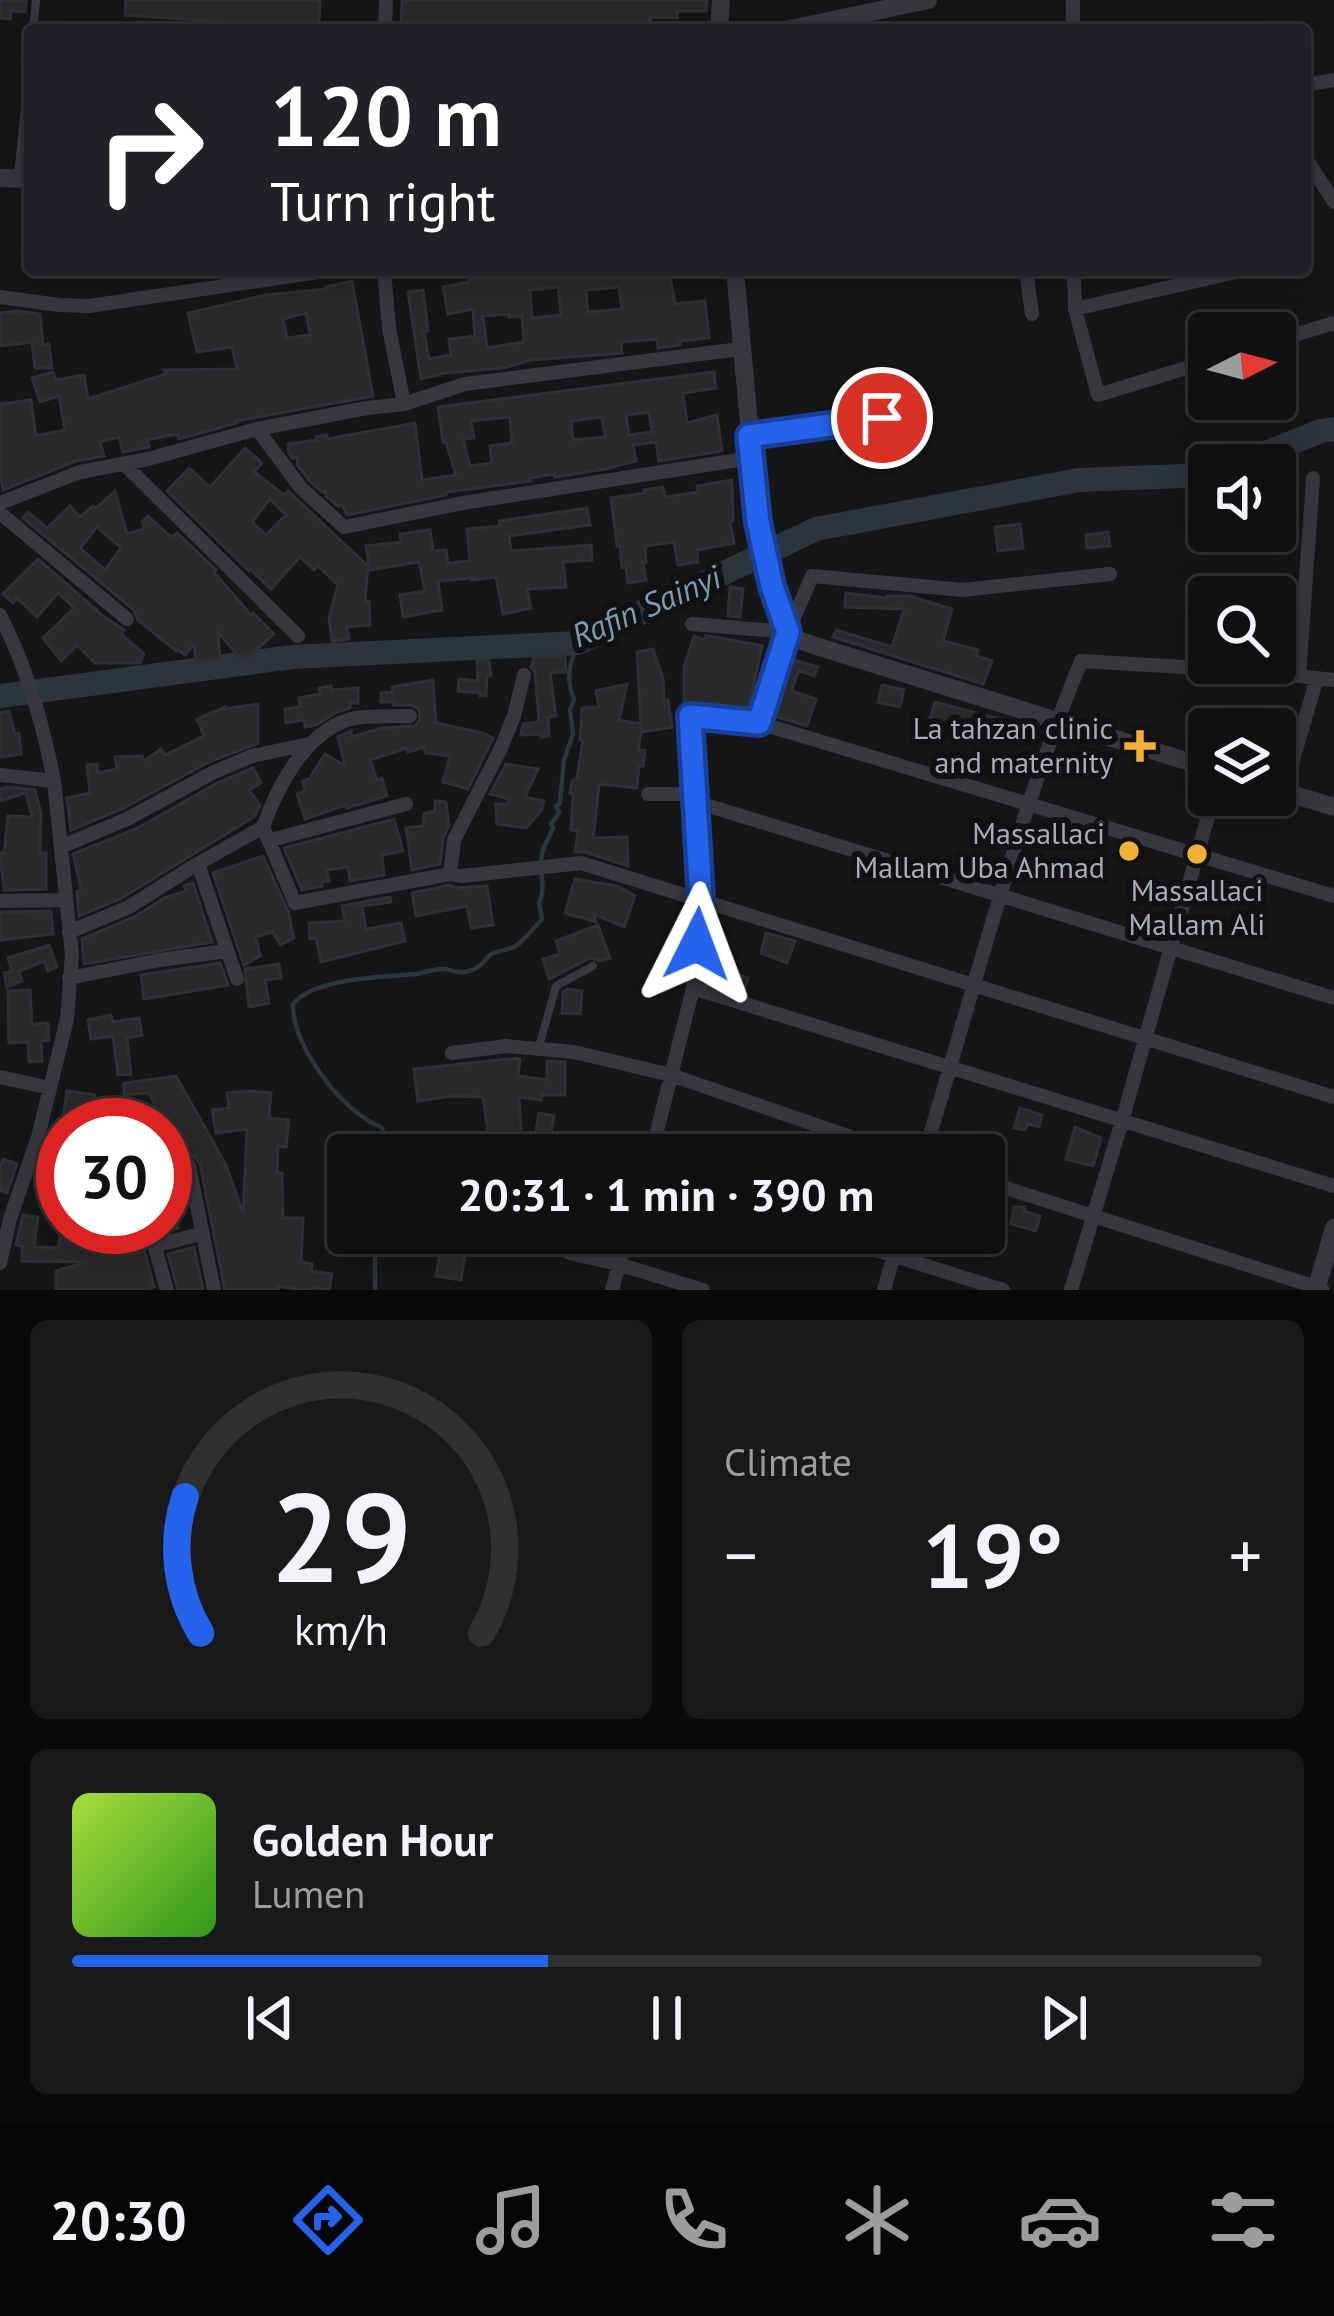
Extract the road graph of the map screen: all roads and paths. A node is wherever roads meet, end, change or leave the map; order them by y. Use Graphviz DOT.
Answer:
graph roads {
  1 [pos="928,0"];
  2 [pos="814,24"];
  3 [pos="24,110"];
  4 [pos="1311,166"];
  5 [pos="16,179"];
  6 [pos="1334,202"];
  7 [pos="296,276"];
  8 [pos="384,276"];
  9 [pos="735,276"];
  10 [pos="1028,276"];
  11 [pos="1074,276"];
  12 [pos="1218,276"];
  13 [pos="0,297"];
  14 [pos="1075,309"];
  15 [pos="1032,314"];
  16 [pos="1334,322"];
  17 [pos="1296,334"];
  18 [pos="740,350"];
  19 [pos="1188,368"];
  20 [pos="404,404"];
  21 [pos="927,413"];
  22 [pos="257,429"];
  23 [pos="749,436"];
  24 [pos="752,458"];
  25 [pos="124,464"];
  26 [pos="1313,478"];
  27 [pos="0,503"];
  28 [pos="0,513"];
  29 [pos="1110,574"];
  30 [pos="0,615"];
  31 [pos="127,620"];
  32 [pos="692,624"];
  33 [pos="788,632"];
  34 [pos="298,636"];
  35 [pos="524,675"];
  36 [pos="1299,676"];
  37 [pos="1317,678"];
  38 [pos="1334,680"];
  39 [pos="410,716"];
  40 [pos="1057,721"];
  41 [pos="759,723"];
  42 [pos="1296,742"];
  43 [pos="309,745"];
  44 [pos="1188,762"];
  45 [pos="0,775"];
  46 [pos="54,781"];
  47 [pos="648,794"];
  48 [pos="1296,795"];
  49 [pos="695,798"];
  50 [pos="406,804"];
  51 [pos="1029,806"];
  52 [pos="1334,807"];
  53 [pos="1208,816"];
  54 [pos="267,834"];
  55 [pos="63,846"];
  56 [pos="1197,854"];
  57 [pos="198,863"];
  58 [pos="450,874"];
  59 [pos="1000,895"];
  60 [pos="1334,896"];
  61 [pos="701,899"];
  62 [pos="65,900"];
  63 [pos="0,901"];
  64 [pos="69,932"];
  65 [pos="1170,948"];
  66 [pos="227,951"];
  67 [pos="593,966"];
  68 [pos="69,978"];
  69 [pos="237,980"];
  70 [pos="975,985"];
  71 [pos="693,988"];
  72 [pos="1334,998"];
  73 [pos="1145,1038"];
  74 [pos="539,1048"];
  75 [pos="452,1053"];
  76 [pos="951,1068"];
  77 [pos="671,1075"];
  78 [pos="0,1077"];
  79 [pos="50,1088"];
  80 [pos="1334,1097"];
  81 [pos="1122,1121"];
  82 [pos="656,1134"];
  83 [pos="842,1134"];
  84 [pos="931,1134"];
  85 [pos="192,1185"];
  86 [pos="1334,1186"];
  87 [pos="1005,1188"];
  88 [pos="1093,1216"];
  89 [pos="1334,1228"];
  90 [pos="200,1234"];
  91 [pos="192,1236"];
  92 [pos="156,1254"];
  93 [pos="573,1254"];
  94 [pos="621,1254"];
  95 [pos="888,1254"];
  96 [pos="894,1256"];
  97 [pos="0,1263"];
  98 [pos="618,1264"];
  99 [pos="1319,1289"];
  100 [pos="167,1290"];
  101 [pos="214,1290"];
  102 [pos="612,1290"];
  103 [pos="703,1290"];
  104 [pos="884,1290"];
  105 [pos="1003,1290"];
  106 [pos="1071,1290"];
  1 -- 2 [label="street"];
  3 -- 5 [label="lane"];
  4 -- 6 [label="street"];
  7 -- 13 [label="street"];
  8 -- 20 [label="street"];
  9 -- 18 [label="street"];
  10 -- 15 [label="street"];
  11 -- 14 [label="street"];
  12 -- 14 [label="street"];
  14 -- 19 [label="street"];
  16 -- 17 [label="street"];
  18 -- 20 [label="street"];
  18 -- 23 [label="street"];
  20 -- 22 [label="street"];
  21 -- 23 [label="street"];
  22 -- 24 [label="street"];
  22 -- 25 [label="street"];
  23 -- 24 [label="street"];
  24 -- 33 [label="street"];
  25 -- 27 [label="street"];
  25 -- 34 [label="street"];
  26 -- 36 [label="street"];
  28 -- 31 [label="street"];
  29 -- 33 [label="street"];
  30 -- 46 [label="street"];
  32 -- 33 [label="street"];
  33 -- 40 [label="street"];
  33 -- 41 [label="street"];
  35 -- 58 [label="street"];
  36 -- 37 [label="street"];
  36 -- 40 [label="street"];
  37 -- 38 [label="street"];
  37 -- 42 [label="street"];
  39 -- 43 [label="street"];
  40 -- 44 [label="street"];
  40 -- 51 [label="street"];
  41 -- 49 [label="street"];
  41 -- 51 [label="street"];
  43 -- 54 [label="street"];
  43 -- 55 [label="street"];
  45 -- 46 [label="street"];
  46 -- 55 [label="street"];
  47 -- 49 [label="street"];
  48 -- 52 [label="street"];
  49 -- 59 [label="street"];
  49 -- 61 [label="street"];
  50 -- 54 [label="street"];
  51 -- 56 [label="street"];
  51 -- 59 [label="street"];
  53 -- 56 [label="street"];
  54 -- 57 [label="street"];
  54 -- 58 [label="street"];
  55 -- 62 [label="street"];
  56 -- 60 [label="street"];
  56 -- 65 [label="street"];
  57 -- 64 [label="street"];
  57 -- 66 [label="street"];
  58 -- 61 [label="street"];
  59 -- 65 [label="street"];
  59 -- 70 [label="street"];
  61 -- 70 [label="street"];
  61 -- 71 [label="street"];
  62 -- 63 [label="street"];
  62 -- 64 [label="street"];
  64 -- 68 [label="street"];
  65 -- 72 [label="street"];
  65 -- 73 [label="street"];
  66 -- 68 [label="street"];
  66 -- 69 [label="street"];
  67 -- 74 [label="lane"];
  68 -- 79 [label="street"];
  70 -- 73 [label="street"];
  70 -- 76 [label="street"];
  71 -- 76 [label="street"];
  71 -- 77 [label="street"];
  73 -- 80 [label="street"];
  73 -- 81 [label="street"];
  74 -- 75 [label="street"];
  74 -- 77 [label="street"];
  76 -- 81 [label="street"];
  76 -- 84 [label="street"];
  77 -- 82 [label="street"];
  77 -- 83 [label="street"];
  78 -- 79 [label="street"];
  79 -- 97 [label="street"];
  81 -- 86 [label="street"];
  81 -- 88 [label="street"];
  85 -- 90 [label="street"];
  87 -- 88 [label="street"];
  88 -- 99 [label="street"];
  88 -- 106 [label="street"];
  89 -- 99 [label="street"];
  90 -- 91 [label="street"];
  90 -- 101 [label="street"];
  92 -- 100 [label="street"];
  93 -- 98 [label="street"];
  94 -- 98 [label="street"];
  95 -- 96 [label="street"];
  96 -- 104 [label="street"];
  96 -- 105 [label="street"];
  98 -- 102 [label="street"];
  98 -- 103 [label="street"];
}
